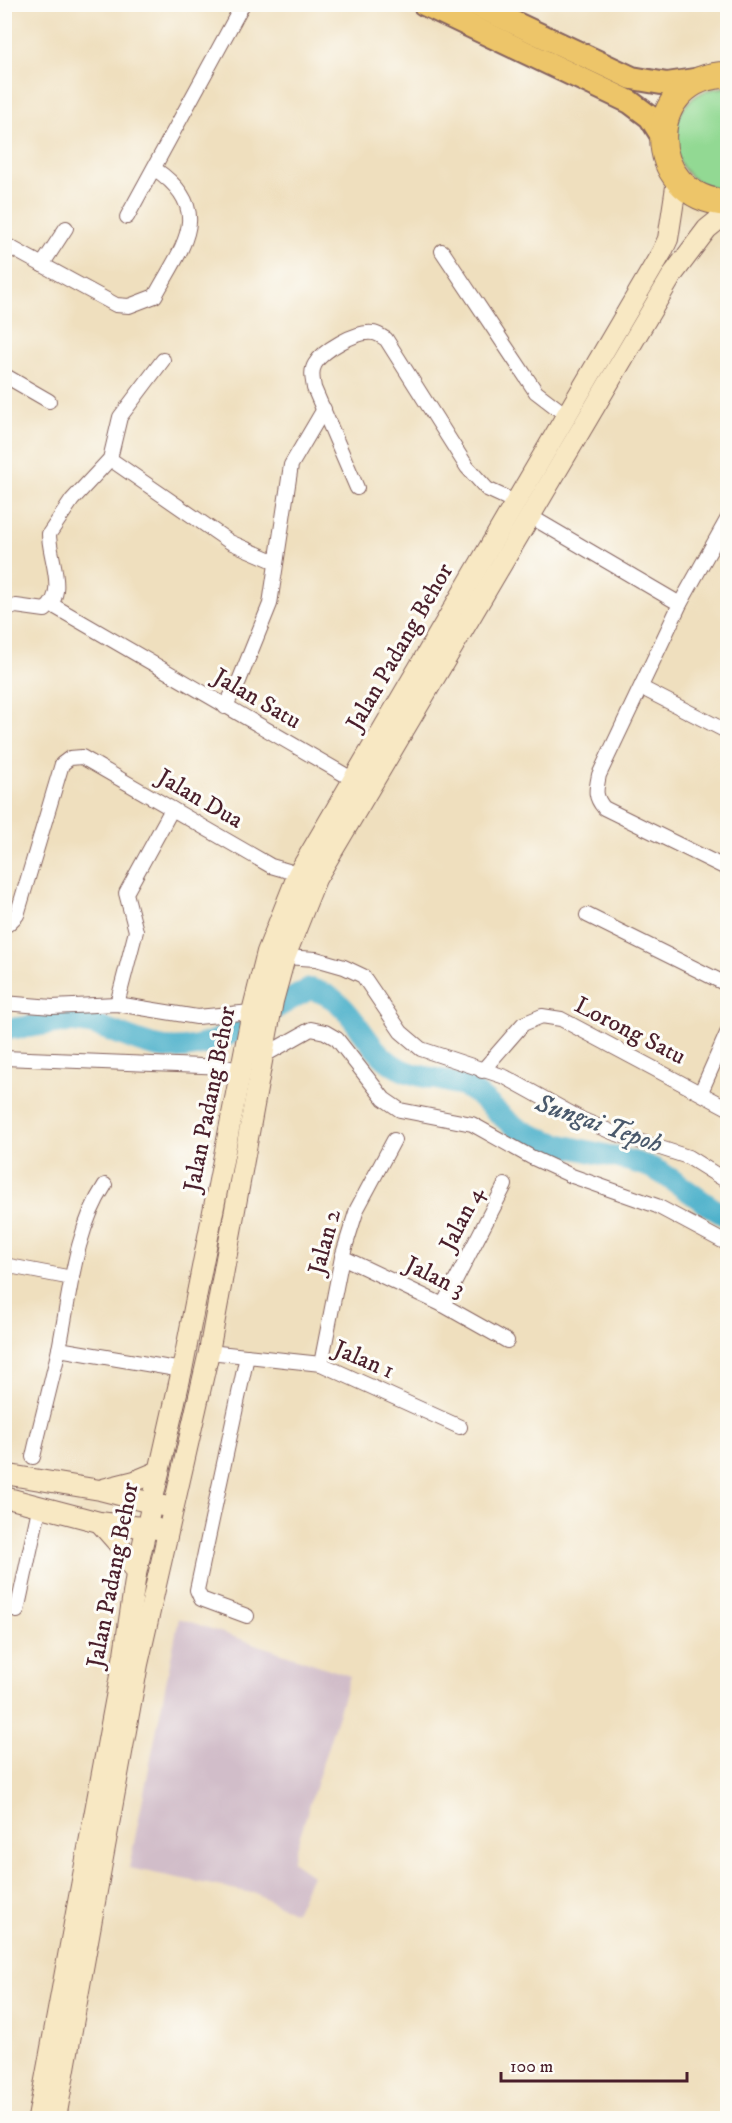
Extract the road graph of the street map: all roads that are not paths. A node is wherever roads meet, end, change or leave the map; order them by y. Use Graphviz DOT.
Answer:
graph roads {
  1 [pos="243,4"];
  2 [pos="424,4"];
  3 [pos="474,4"];
  4 [pos="719,75"];
  5 [pos="662,136"];
  6 [pos="155,169"];
  7 [pos="677,180"];
  8 [pos="728,203"];
  9 [pos="728,212"];
  10 [pos="127,217"];
  11 [pos="66,228"];
  12 [pos="4,244"];
  13 [pos="442,251"];
  14 [pos="42,266"];
  15 [pos="163,360"];
  16 [pos="4,375"];
  17 [pos="49,401"];
  18 [pos="324,409"];
  19 [pos="566,415"];
  20 [pos="110,459"];
  21 [pos="357,488"];
  22 [pos="521,509"];
  23 [pos="728,518"];
  24 [pos="276,562"];
  25 [pos="680,604"];
  26 [pos="52,605"];
  27 [pos="4,610"];
  28 [pos="642,688"];
  29 [pos="225,707"];
  30 [pos="728,732"];
  31 [pos="352,779"];
  32 [pos="172,809"];
  33 [pos="728,869"];
  34 [pos="307,876"];
  35 [pos="587,915"];
  36 [pos="6,924"];
  37 [pos="285,957"];
  38 [pos="728,985"];
  39 [pos="4,1003"];
  40 [pos="117,1004"];
  41 [pos="252,1012"];
  42 [pos="728,1031"];
  43 [pos="264,1050"];
  44 [pos="4,1058"];
  45 [pos="242,1066"];
  46 [pos="482,1071"];
  47 [pos="700,1092"];
  48 [pos="728,1108"];
  49 [pos="394,1140"];
  50 [pos="728,1182"];
  51 [pos="105,1185"];
  52 [pos="505,1185"];
  53 [pos="728,1244"];
  54 [pos="342,1257"];
  55 [pos="4,1265"];
  56 [pos="72,1278"];
  57 [pos="443,1305"];
  58 [pos="507,1341"];
  59 [pos="59,1349"];
  60 [pos="209,1352"];
  61 [pos="247,1356"];
  62 [pos="321,1364"];
  63 [pos="182,1370"];
  64 [pos="460,1427"];
  65 [pos="33,1457"];
  66 [pos="159,1471"];
  67 [pos="4,1474"];
  68 [pos="100,1490"];
  69 [pos="4,1497"];
  70 [pos="40,1504"];
  71 [pos="151,1504"];
  72 [pos="174,1508"];
  73 [pos="99,1522"];
  74 [pos="147,1527"];
  75 [pos="169,1531"];
  76 [pos="136,1574"];
  77 [pos="17,1611"];
  78 [pos="247,1616"];
  79 [pos="38,2118"];
  80 [pos="56,2118"];
  1 -- 6 [label="street"];
  2 -- 5 [label="main road"];
  3 -- 4 [label="main road"];
  4 -- 5 [label="highway"];
  5 -- 7 [label="highway"];
  6 -- 10 [label="street"];
  6 -- 14 [label="street"];
  7 -- 8 [label="highway"];
  7 -- 19 [label="main road, Jalan Padang Behor"];
  9 -- 22 [label="main road, Jalan Padang Behor"];
  11 -- 14 [label="street"];
  12 -- 14 [label="street"];
  13 -- 19 [label="street"];
  15 -- 20 [label="street"];
  16 -- 17 [label="street"];
  18 -- 21 [label="street"];
  18 -- 22 [label="street"];
  18 -- 24 [label="street"];
  19 -- 22 [label="main road, Jalan Padang Behor"];
  20 -- 24 [label="street"];
  20 -- 26 [label="street"];
  22 -- 25 [label="street"];
  22 -- 31 [label="main road, Jalan Padang Behor"];
  22 -- 34 [label="main road, Jalan Padang Behor"];
  23 -- 25 [label="street"];
  24 -- 29 [label="street"];
  25 -- 28 [label="street"];
  26 -- 27 [label="street"];
  26 -- 29 [label="street, Jalan Satu"];
  28 -- 30 [label="street"];
  28 -- 33 [label="street"];
  29 -- 31 [label="street, Jalan Satu"];
  31 -- 34 [label="main road, Jalan Padang Behor"];
  32 -- 34 [label="street, Jalan Dua"];
  32 -- 36 [label="street, Jalan Dua"];
  32 -- 40 [label="street"];
  34 -- 37 [label="main road, Jalan Padang Behor"];
  34 -- 41 [label="main road, Jalan Padang Behor"];
  35 -- 38 [label="street"];
  37 -- 43 [label="main road, Jalan Padang Behor"];
  37 -- 46 [label="street"];
  39 -- 40 [label="street"];
  40 -- 41 [label="street"];
  41 -- 45 [label="main road, Jalan Padang Behor"];
  42 -- 47 [label="street"];
  43 -- 53 [label="street"];
  43 -- 60 [label="main road, Jalan Padang Behor"];
  44 -- 45 [label="street"];
  45 -- 63 [label="main road, Jalan Padang Behor"];
  46 -- 47 [label="street, Lorong Satu"];
  46 -- 50 [label="street"];
  47 -- 48 [label="street, Lorong Satu"];
  49 -- 54 [label="street, Jalan 2"];
  51 -- 56 [label="street"];
  52 -- 57 [label="street, Jalan 4"];
  54 -- 57 [label="street, Jalan 3"];
  54 -- 62 [label="street, Jalan 2"];
  55 -- 56 [label="street"];
  56 -- 59 [label="street"];
  57 -- 58 [label="street, Jalan 3"];
  59 -- 63 [label="street"];
  59 -- 65 [label="street"];
  60 -- 61 [label="street, Jalan 1"];
  60 -- 72 [label="main road, Jalan Padang Behor"];
  61 -- 62 [label="street, Jalan 1"];
  61 -- 78 [label="street"];
  62 -- 64 [label="street, Jalan 1"];
  63 -- 66 [label="main road, Jalan Padang Behor"];
  66 -- 68 [label="main road"];
  66 -- 71 [label="main road, Jalan Padang Behor"];
  67 -- 68 [label="main road"];
  68 -- 71 [label="main road"];
  69 -- 70 [label="main road"];
  70 -- 73 [label="main road"];
  70 -- 77 [label="street"];
  71 -- 72 [label="main road"];
  71 -- 74 [label="main road, Jalan Padang Behor"];
  72 -- 75 [label="main road, Jalan Padang Behor"];
  73 -- 74 [label="main road"];
  73 -- 76 [label="main road"];
  74 -- 75 [label="main road"];
  74 -- 76 [label="main road, Jalan Padang Behor"];
  75 -- 80 [label="main road, Jalan Padang Behor"];
  76 -- 79 [label="main road, Jalan Padang Behor"];
}
